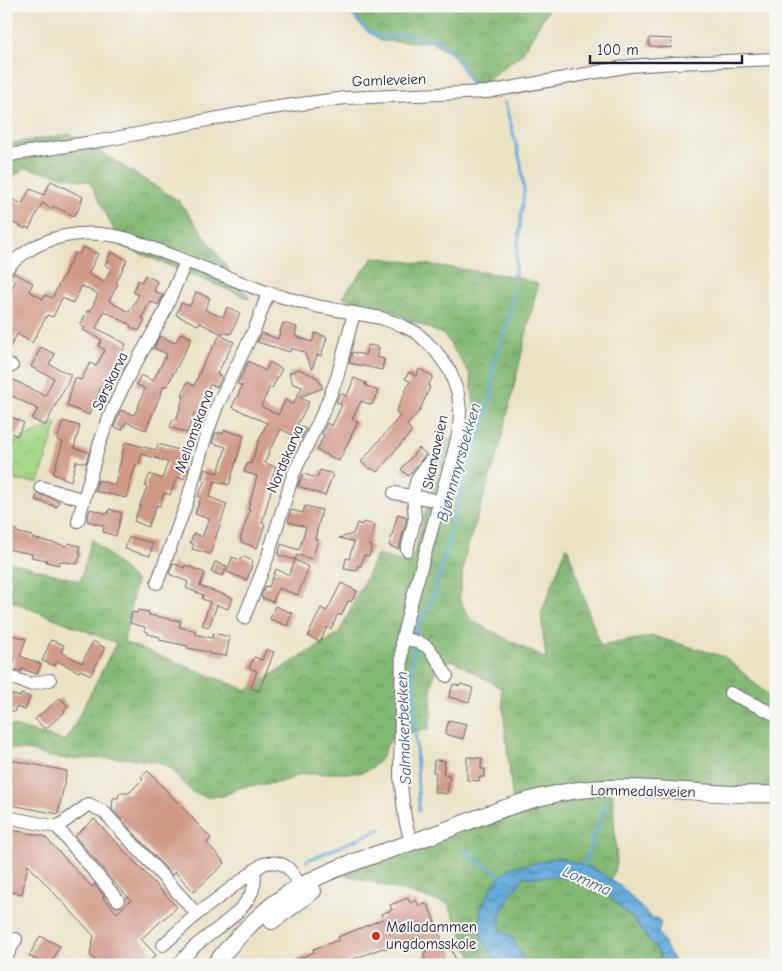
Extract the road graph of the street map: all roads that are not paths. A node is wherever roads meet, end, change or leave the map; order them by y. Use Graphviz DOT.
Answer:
graph roads {
  1 [pos="776,59"];
  2 [pos="6,157"];
  3 [pos="186,261"];
  4 [pos="6,268"];
  5 [pos="268,293"];
  6 [pos="354,313"];
  7 [pos="429,462"];
  8 [pos="41,487"];
  9 [pos="394,493"];
  10 [pos="413,496"];
  11 [pos="84,500"];
  12 [pos="440,501"];
  13 [pos="78,521"];
  14 [pos="406,550"];
  15 [pos="157,583"];
  16 [pos="244,618"];
  17 [pos="402,639"];
  18 [pos="6,676"];
  19 [pos="447,676"];
  20 [pos="50,680"];
  21 [pos="730,693"];
  22 [pos="776,716"];
  23 [pos="776,794"];
  24 [pos="6,817"];
  25 [pos="57,827"];
  26 [pos="411,843"];
  27 [pos="254,870"];
  28 [pos="302,891"];
  29 [pos="118,900"];
  30 [pos="197,914"];
  31 [pos="16,940"];
  32 [pos="163,944"];
  33 [pos="6,958"];
  34 [pos="178,965"];
  35 [pos="215,965"];
  1 -- 2 [label="street, Gamleveien"];
  3 -- 4 [label="street, Skarvaveien"];
  3 -- 5 [label="street, Skarvaveien"];
  3 -- 11 [label="street, Sørskarva"];
  5 -- 6 [label="street, Skarvaveien"];
  5 -- 15 [label="street, Mellomskarva"];
  6 -- 12 [label="street, Skarvaveien"];
  6 -- 16 [label="street, Nordskarva"];
  7 -- 10 [label="street"];
  8 -- 11 [label="street"];
  9 -- 10 [label="street"];
  10 -- 12 [label="street"];
  10 -- 14 [label="street"];
  11 -- 13 [label="street, Sørskarva"];
  12 -- 17 [label="street, Skarvaveien"];
  17 -- 19 [label="street"];
  17 -- 26 [label="street, Skarvaveien"];
  18 -- 20 [label="street"];
  21 -- 22 [label="street"];
  23 -- 26 [label="main road, Lommedalsveien"];
  24 -- 25 [label="street"];
  25 -- 29 [label="street"];
  25 -- 30 [label="street"];
  26 -- 28 [label="main road, Lommedalsveien"];
  27 -- 28 [label="street"];
  27 -- 30 [label="street"];
  27 -- 34 [label="street"];
  28 -- 35 [label="main road, Lommedalsveien"];
  30 -- 32 [label="street"];
  31 -- 33 [label="street"];
}
